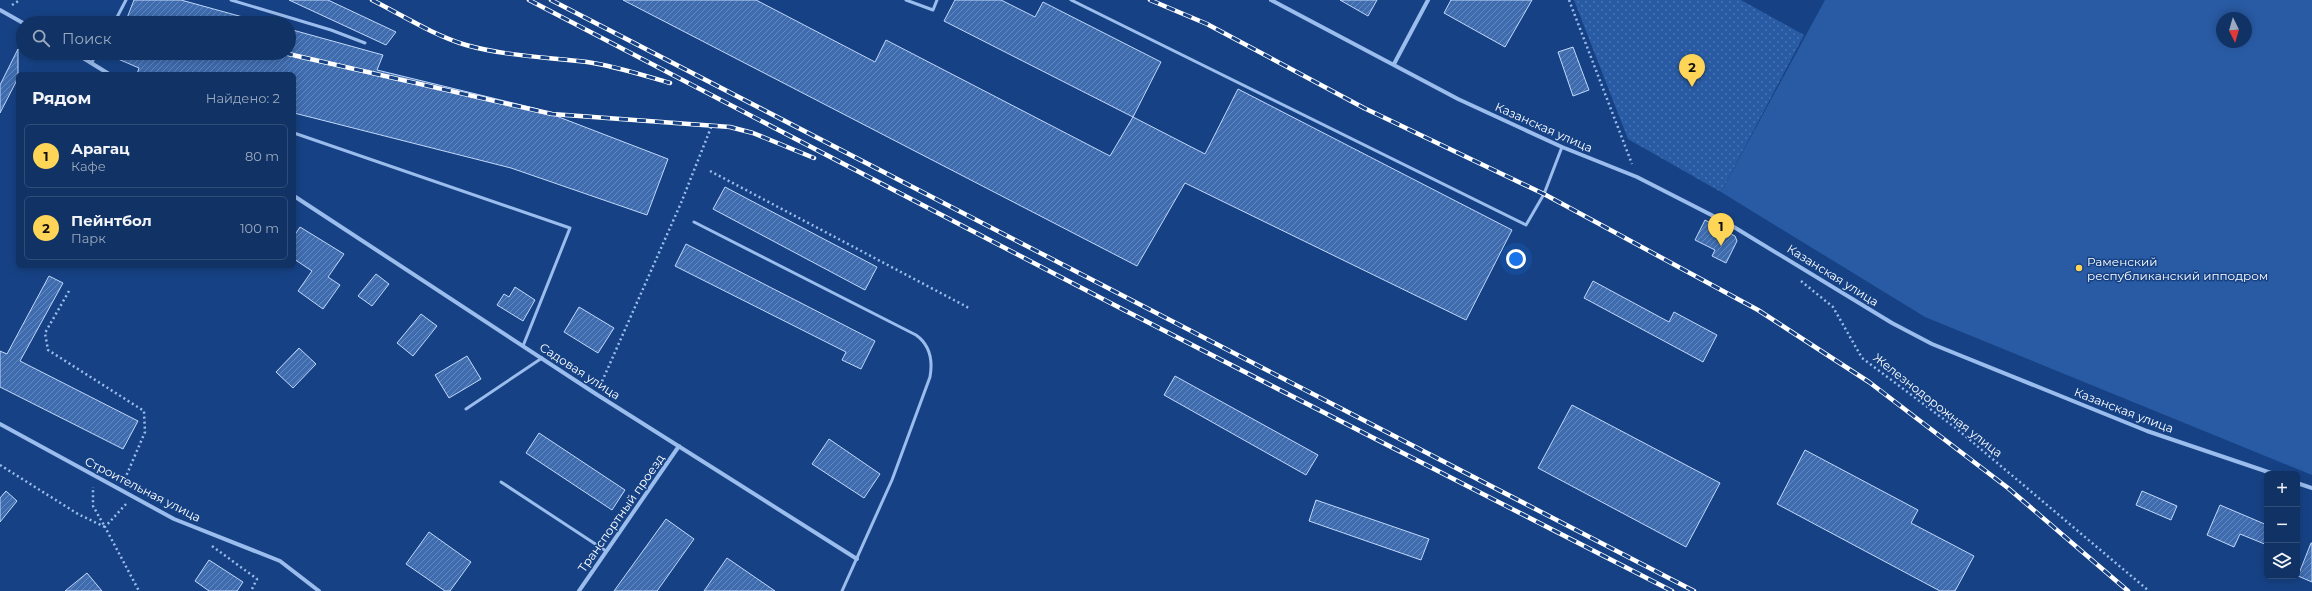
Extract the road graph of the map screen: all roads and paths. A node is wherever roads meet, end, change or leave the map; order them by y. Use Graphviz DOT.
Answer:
graph roads {
  1 [pos="126,0"];
  2 [pos="231,0"];
  3 [pos="906,0"];
  4 [pos="937,0"];
  5 [pos="1071,0"];
  6 [pos="1270,0"];
  7 [pos="1428,0"];
  8 [pos="1569,0"];
  9 [pos="0,10"];
  10 [pos="118,16"];
  11 [pos="284,16"];
  12 [pos="16,19"];
  13 [pos="296,20"];
  14 [pos="365,43"];
  15 [pos="88,60"];
  16 [pos="92,62"];
  17 [pos="1394,64"];
  18 [pos="106,72"];
  19 [pos="712,125"];
  20 [pos="296,134"];
  21 [pos="1562,147"];
  22 [pos="710,171"];
  23 [pos="1637,177"];
  24 [pos="296,197"];
  25 [pos="694,222"];
  26 [pos="1799,279"];
  27 [pos="69,291"];
  28 [pos="969,308"];
  29 [pos="523,346"];
  30 [pos="542,358"];
  31 [pos="596,394"];
  32 [pos="466,408"];
  33 [pos="0,424"];
  34 [pos="679,446"];
  35 [pos="0,465"];
  36 [pos="2265,471"];
  37 [pos="94,476"];
  38 [pos="501,482"];
  39 [pos="2300,483"];
  40 [pos="2312,488"];
  41 [pos="120,490"];
  42 [pos="132,497"];
  43 [pos="105,527"];
  44 [pos="206,542"];
  45 [pos="606,551"];
  46 [pos="857,558"];
  47 [pos="139,591"];
  48 [pos="251,591"];
  49 [pos="319,591"];
  50 [pos="578,591"];
  51 [pos="842,591"];
  52 [pos="2148,591"];
  1 -- 10 [label="lane"];
  2 -- 11 [label="lane"];
  3 -- 4 [label="lane"];
  5 -- 21 [label="lane"];
  6 -- 17 [label="street, Казанская улица"];
  7 -- 17 [label="street"];
  8 -- 23 [label="path"];
  9 -- 12 [label="street"];
  13 -- 14 [label="lane"];
  15 -- 16 [label="street"];
  16 -- 18 [label="street"];
  17 -- 21 [label="street, Казанская улица"];
  19 -- 31 [label="path"];
  20 -- 29 [label="lane"];
  21 -- 23 [label="street, Казанская улица"];
  22 -- 28 [label="path"];
  23 -- 36 [label="street, Казанская улица"];
  24 -- 29 [label="street, Садовая улица"];
  25 -- 46 [label="lane"];
  26 -- 52 [label="path, Железнодорожная улица"];
  27 -- 41 [label="path"];
  29 -- 30 [label="street, Садовая улица"];
  30 -- 31 [label="street, Садовая улица"];
  30 -- 32 [label="lane"];
  31 -- 34 [label="street, Садовая улица"];
  33 -- 37 [label="street, Строительная улица"];
  34 -- 45 [label="street, Транспортный проезд"];
  34 -- 46 [label="street, Садовая улица"];
  35 -- 43 [label="path"];
  37 -- 41 [label="street, Строительная улица"];
  37 -- 43 [label="path"];
  38 -- 45 [label="lane"];
  39 -- 40 [label="street"];
  41 -- 42 [label="street, Строительная улица"];
  42 -- 43 [label="path"];
  42 -- 49 [label="street, Строительная улица"];
  43 -- 47 [label="path"];
  44 -- 48 [label="path"];
  45 -- 50 [label="street, Транспортный проезд"];
  46 -- 51 [label="lane"];
}
